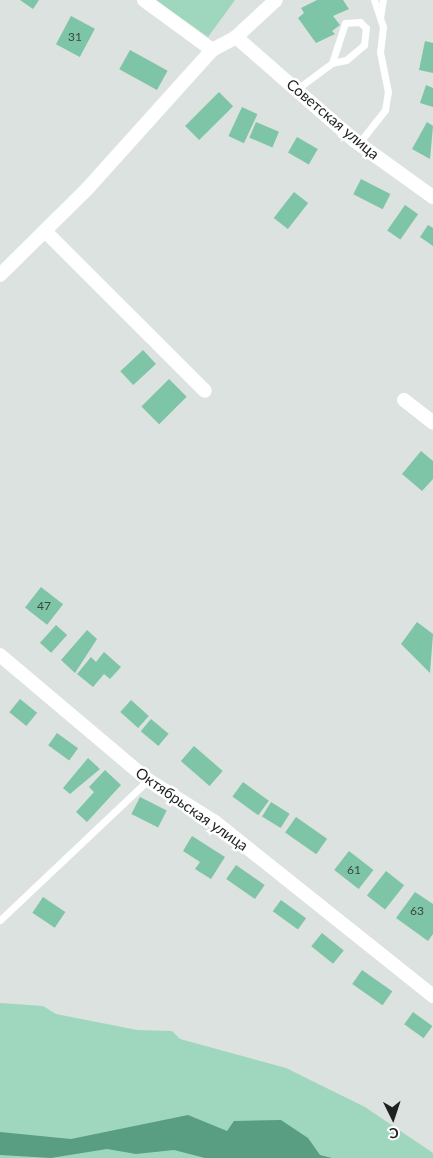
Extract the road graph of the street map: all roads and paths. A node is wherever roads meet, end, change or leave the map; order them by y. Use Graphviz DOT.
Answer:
graph roads {
  1 [pos="144,0"];
  2 [pos="276,0"];
  3 [pos="374,0"];
  4 [pos="384,0"];
  5 [pos="380,18"];
  6 [pos="236,37"];
  7 [pos="212,50"];
  8 [pos="332,63"];
  9 [pos="297,90"];
  10 [pos="359,143"];
  11 [pos="433,197"];
  12 [pos="45,231"];
  13 [pos="0,275"];
  14 [pos="205,391"];
  15 [pos="404,400"];
  16 [pos="433,423"];
  17 [pos="0,655"];
  18 [pos="148,780"];
  19 [pos="0,920"];
  20 [pos="433,996"];
  1 -- 7 [label="street"];
  2 -- 6 [label="street"];
  3 -- 5 [label="lane"];
  4 -- 5 [label="lane"];
  5 -- 10 [label="lane"];
  6 -- 7 [label="street"];
  6 -- 9 [label="street, Советская улица"];
  7 -- 12 [label="street"];
  8 -- 8 [label="lane"];
  8 -- 9 [label="lane"];
  9 -- 10 [label="street, Советская улица"];
  10 -- 11 [label="street, Советская улица"];
  12 -- 13 [label="street"];
  12 -- 14 [label="street"];
  15 -- 16 [label="street"];
  17 -- 18 [label="street, Октябрьская улица"];
  18 -- 19 [label="lane"];
  18 -- 20 [label="street, Октябрьская улица"];
}
